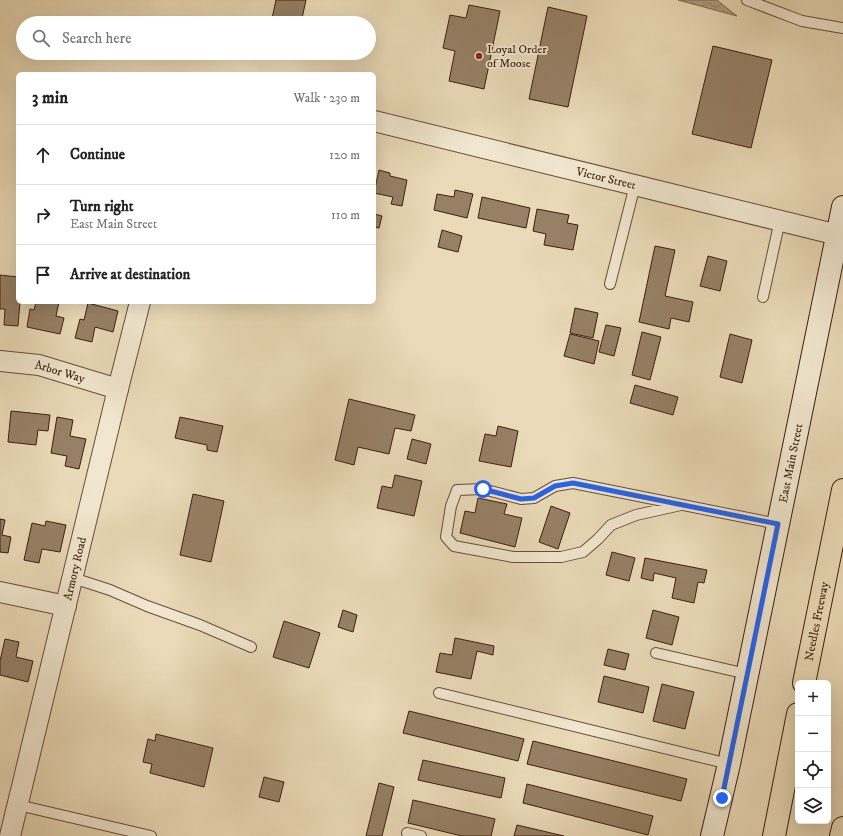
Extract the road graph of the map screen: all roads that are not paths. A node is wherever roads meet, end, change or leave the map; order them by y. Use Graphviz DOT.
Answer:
graph roads {
  1 [pos="747,0"];
  2 [pos="843,28"];
  3 [pos="376,121"];
  4 [pos="635,185"];
  5 [pos="843,207"];
  6 [pos="780,220"];
  7 [pos="838,234"];
  8 [pos="610,284"];
  9 [pos="763,297"];
  10 [pos="139,304"];
  11 [pos="0,361"];
  12 [pos="118,389"];
  13 [pos="843,490"];
  14 [pos="681,505"];
  15 [pos="778,524"];
  16 [pos="73,578"];
  17 [pos="0,592"];
  18 [pos="66,606"];
  19 [pos="251,647"];
  20 [pos="656,653"];
  21 [pos="747,674"];
  22 [pos="805,680"];
  23 [pos="440,693"];
  24 [pos="798,716"];
  25 [pos="728,764"];
  26 [pos="18,805"];
  27 [pos="843,828"];
  28 [pos="407,833"];
  29 [pos="10,836"];
  30 [pos="151,836"];
  31 [pos="421,836"];
  32 [pos="712,836"];
  33 [pos="774,836"];
  34 [pos="842,836"];
  1 -- 2 [label="lane"];
  3 -- 4 [label="street, Victor Street"];
  4 -- 6 [label="street, Victor Street"];
  4 -- 8 [label="lane"];
  5 -- 7 [label="street, East Main Street"];
  6 -- 7 [label="street, Victor Street"];
  6 -- 9 [label="lane"];
  7 -- 15 [label="street, East Main Street"];
  10 -- 12 [label="street, Armory Road"];
  11 -- 12 [label="street, Arbor Way"];
  12 -- 16 [label="street, Armory Road"];
  13 -- 22 [label="highway, Needles Freeway"];
  14 -- 14 [label="lane"];
  14 -- 15 [label="lane"];
  15 -- 21 [label="street, East Main Street"];
  16 -- 18 [label="street, Armory Road"];
  16 -- 19 [label="lane"];
  17 -- 18 [label="street"];
  18 -- 26 [label="street, Armory Road"];
  20 -- 21 [label="lane"];
  21 -- 25 [label="street, East Main Street"];
  23 -- 25 [label="lane"];
  24 -- 33 [label="highway"];
  25 -- 32 [label="street, East Main Street"];
  26 -- 29 [label="street, Armory Road"];
  26 -- 30 [label="lane"];
  27 -- 34 [label="highway"];
  28 -- 31 [label="lane"];
}
